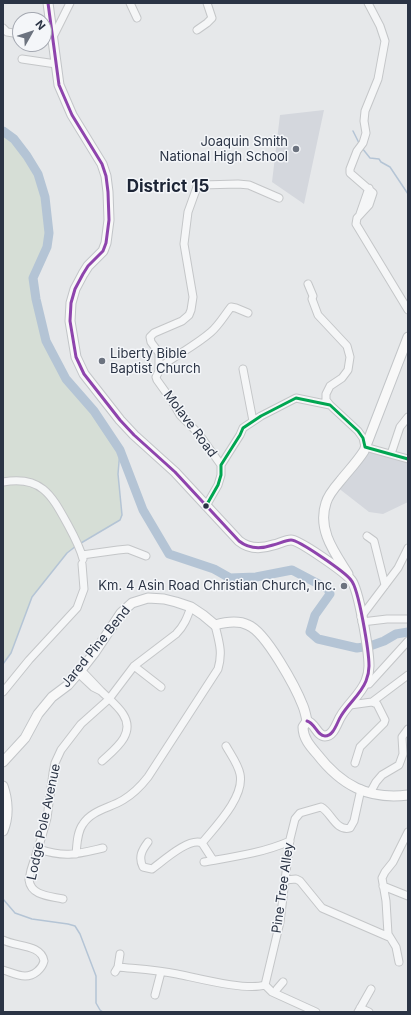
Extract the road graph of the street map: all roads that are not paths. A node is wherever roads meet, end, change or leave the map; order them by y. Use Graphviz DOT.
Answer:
graph roads {
  1 [pos="70,3"];
  2 [pos="130,3"];
  3 [pos="207,3"];
  4 [pos="368,3"];
  5 [pos="137,18"];
  6 [pos="3,28"];
  7 [pos="197,30"];
  8 [pos="12,33"];
  9 [pos="52,37"];
  10 [pos="22,60"];
  11 [pos="56,64"];
  12 [pos="279,198"];
  13 [pos="308,284"];
  14 [pos="408,310"];
  15 [pos="248,312"];
  16 [pos="408,337"];
  17 [pos="159,368"];
  18 [pos="243,369"];
  19 [pos="330,405"];
  20 [pos="408,417"];
  21 [pos="253,421"];
  22 [pos="365,447"];
  23 [pos="391,454"];
  24 [pos="408,459"];
  25 [pos="221,466"];
  26 [pos="3,482"];
  27 [pos="206,506"];
  28 [pos="367,536"];
  29 [pos="408,548"];
  30 [pos="146,556"];
  31 [pos="82,557"];
  32 [pos="351,580"];
  33 [pos="385,585"];
  34 [pos="191,607"];
  35 [pos="408,619"];
  36 [pos="362,623"];
  37 [pos="215,625"];
  38 [pos="408,641"];
  39 [pos="134,666"];
  40 [pos="79,671"];
  41 [pos="408,675"];
  42 [pos="365,683"];
  43 [pos="161,687"];
  44 [pos="3,692"];
  45 [pos="109,699"];
  46 [pos="372,702"];
  47 [pos="350,705"];
  48 [pos="307,721"];
  49 [pos="408,729"];
  50 [pos="226,746"];
  51 [pos="102,761"];
  52 [pos="3,762"];
  53 [pos="355,763"];
  54 [pos="3,786"];
  55 [pos="361,789"];
  56 [pos="370,793"];
  57 [pos="408,794"];
  58 [pos="3,831"];
  59 [pos="408,832"];
  60 [pos="148,842"];
  61 [pos="290,842"];
  62 [pos="202,843"];
  63 [pos="103,848"];
  64 [pos="39,849"];
  65 [pos="76,854"];
  66 [pos="213,860"];
  67 [pos="204,862"];
  68 [pos="285,880"];
  69 [pos="383,886"];
  70 [pos="408,896"];
  71 [pos="63,899"];
  72 [pos="389,937"];
  73 [pos="3,940"];
  74 [pos="120,954"];
  75 [pos="398,962"];
  76 [pos="3,970"];
  77 [pos="161,972"];
  78 [pos="283,982"];
  79 [pos="264,986"];
  80 [pos="371,989"];
  81 [pos="275,993"];
  82 [pos="155,995"];
  83 [pos="359,1010"];
  84 [pos="316,1012"];
  85 [pos="369,1012"];
  1 -- 9 [label="street"];
  2 -- 5 [label="street"];
  3 -- 7 [label="street"];
  4 -- 14 [label="street"];
  6 -- 8 [label="street"];
  9 -- 11 [label="main road"];
  10 -- 11 [label="street"];
  11 -- 27 [label="main road"];
  12 -- 17 [label="street, Molave Road"];
  13 -- 19 [label="street"];
  15 -- 17 [label="street"];
  16 -- 22 [label="main road"];
  17 -- 25 [label="street, Molave Road"];
  18 -- 21 [label="street"];
  19 -- 21 [label="street"];
  19 -- 22 [label="street"];
  20 -- 23 [label="street"];
  21 -- 25 [label="street"];
  22 -- 23 [label="street"];
  22 -- 32 [label="main road"];
  23 -- 24 [label="street"];
  25 -- 27 [label="street"];
  26 -- 31 [label="street"];
  27 -- 32 [label="main road"];
  28 -- 33 [label="street"];
  29 -- 33 [label="street"];
  30 -- 31 [label="street"];
  31 -- 44 [label="street"];
  32 -- 36 [label="main road"];
  33 -- 36 [label="street"];
  34 -- 37 [label="main road, Jared Pine Bend"];
  34 -- 39 [label="street, Lodge Pole Avenue"];
  34 -- 40 [label="main road, Jared Pine Bend"];
  35 -- 36 [label="street"];
  36 -- 42 [label="main road"];
  37 -- 48 [label="main road"];
  37 -- 65 [label="street"];
  38 -- 42 [label="street"];
  39 -- 43 [label="street"];
  39 -- 45 [label="street, Lodge Pole Avenue"];
  40 -- 45 [label="street"];
  40 -- 52 [label="main road, Jared Pine Bend"];
  41 -- 46 [label="street"];
  42 -- 47 [label="main road"];
  45 -- 51 [label="street"];
  45 -- 64 [label="street, Lodge Pole Avenue"];
  46 -- 47 [label="street"];
  46 -- 53 [label="street"];
  47 -- 48 [label="main road"];
  48 -- 55 [label="main road"];
  49 -- 56 [label="street"];
  50 -- 62 [label="street"];
  54 -- 58 [label="main road"];
  55 -- 56 [label="main road"];
  55 -- 61 [label="street, Pine Tree Alley"];
  56 -- 57 [label="main road"];
  59 -- 69 [label="street"];
  60 -- 62 [label="street"];
  61 -- 66 [label="street"];
  61 -- 68 [label="street, Pine Tree Alley"];
  62 -- 66 [label="street"];
  63 -- 65 [label="street"];
  64 -- 65 [label="street"];
  64 -- 71 [label="street, Lodge Pole Avenue"];
  66 -- 67 [label="street"];
  68 -- 72 [label="street"];
  68 -- 79 [label="street, Pine Tree Alley"];
  69 -- 70 [label="street"];
  69 -- 72 [label="street"];
  72 -- 75 [label="street"];
  73 -- 76 [label="street"];
  74 -- 77 [label="street"];
  77 -- 79 [label="street"];
  77 -- 82 [label="street"];
  78 -- 81 [label="street"];
  79 -- 81 [label="street"];
  80 -- 83 [label="street"];
  81 -- 84 [label="street"];
  83 -- 85 [label="street"];
}
